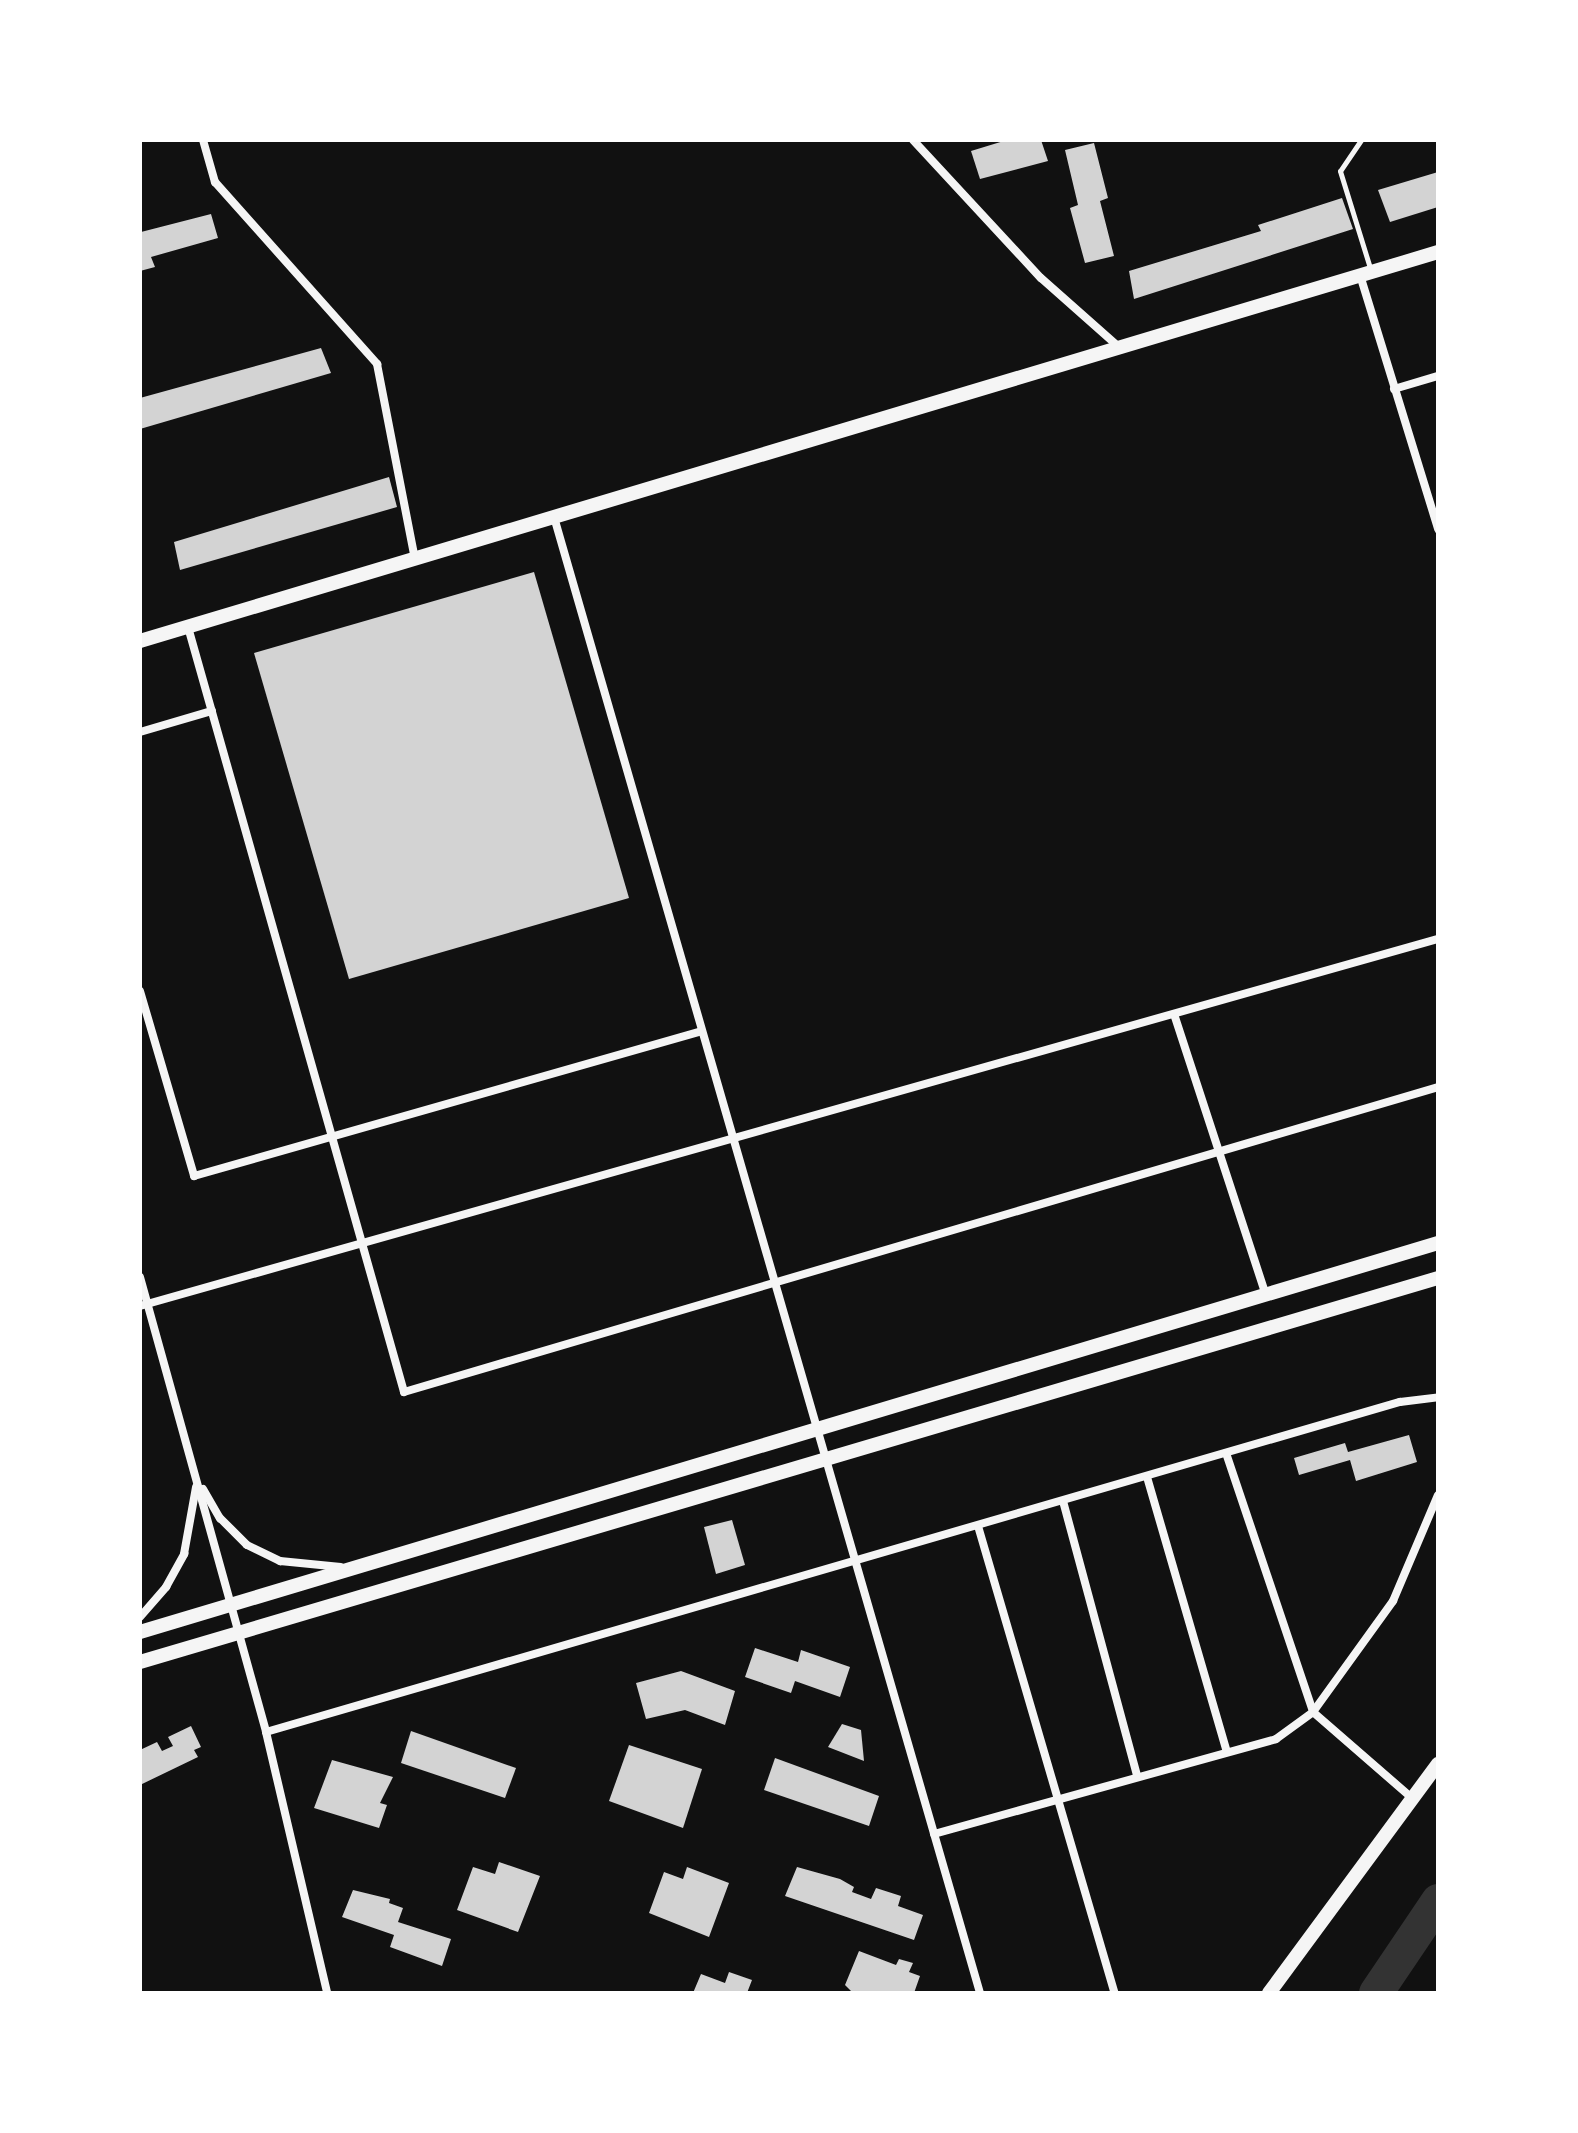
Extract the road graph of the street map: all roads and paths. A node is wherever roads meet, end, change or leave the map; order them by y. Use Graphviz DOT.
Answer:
graph roads {
  1 [pos="203,140"];
  2 [pos="913,140"];
  3 [pos="1361,140"];
  4 [pos="1438,252"];
  5 [pos="1365,274"];
  6 [pos="1119,347"];
  7 [pos="1438,376"];
  8 [pos="1394,389"];
  9 [pos="554,517"];
  10 [pos="1438,529"];
  11 [pos="415,559"];
  12 [pos="188,627"];
  13 [pos="140,641"];
  14 [pos="212,711"];
  15 [pos="140,732"];
  16 [pos="1438,939"];
  17 [pos="140,991"];
  18 [pos="1174,1014"];
  19 [pos="702,1031"];
  20 [pos="1438,1087"];
  21 [pos="332,1137"];
  22 [pos="733,1138"];
  23 [pos="1219,1151"];
  24 [pos="362,1243"];
  25 [pos="1438,1243"];
  26 [pos="140,1277"];
  27 [pos="1438,1278"];
  28 [pos="775,1282"];
  29 [pos="1265,1293"];
  30 [pos="144,1305"];
  31 [pos="1438,1397"];
  32 [pos="817,1429"];
  33 [pos="1226,1453"];
  34 [pos="825,1456"];
  35 [pos="1147,1477"];
  36 [pos="197,1479"];
  37 [pos="1438,1495"];
  38 [pos="1063,1501"];
  39 [pos="978,1526"];
  40 [pos="855,1561"];
  41 [pos="366,1565"];
  42 [pos="232,1605"];
  43 [pos="140,1617"];
  44 [pos="140,1632"];
  45 [pos="240,1632"];
  46 [pos="140,1662"];
  47 [pos="1313,1712"];
  48 [pos="266,1732"];
  49 [pos="1227,1752"];
  50 [pos="1438,1764"];
  51 [pos="1137,1775"];
  52 [pos="1413,1799"];
  53 [pos="1056,1801"];
  54 [pos="934,1834"];
  55 [pos="327,1993"];
  56 [pos="980,1993"];
  57 [pos="1115,1993"];
  58 [pos="1269,1993"];
  1 -- 11 [label="street"];
  2 -- 6 [label="street"];
  3 -- 5 [label="lane"];
  4 -- 5 [label="street"];
  5 -- 6 [label="street"];
  5 -- 8 [label="street"];
  6 -- 9 [label="street"];
  7 -- 8 [label="street"];
  8 -- 10 [label="street"];
  9 -- 11 [label="street"];
  9 -- 19 [label="street"];
  11 -- 12 [label="street"];
  12 -- 13 [label="street"];
  12 -- 14 [label="street"];
  14 -- 15 [label="street"];
  14 -- 21 [label="street"];
  16 -- 18 [label="street"];
  17 -- 21 [label="street"];
  18 -- 22 [label="street"];
  18 -- 23 [label="street"];
  19 -- 21 [label="street"];
  19 -- 22 [label="street"];
  20 -- 23 [label="street"];
  21 -- 24 [label="street"];
  22 -- 24 [label="street"];
  22 -- 28 [label="street"];
  23 -- 28 [label="street"];
  23 -- 29 [label="street"];
  24 -- 28 [label="street"];
  24 -- 30 [label="street"];
  25 -- 29 [label="street"];
  26 -- 30 [label="street"];
  27 -- 34 [label="street"];
  28 -- 32 [label="street"];
  29 -- 32 [label="street"];
  30 -- 36 [label="street"];
  31 -- 33 [label="street"];
  32 -- 34 [label="street"];
  32 -- 41 [label="street"];
  33 -- 35 [label="street"];
  33 -- 47 [label="street"];
  34 -- 40 [label="street"];
  34 -- 45 [label="street"];
  35 -- 38 [label="street"];
  35 -- 49 [label="street"];
  36 -- 41 [label="street"];
  36 -- 42 [label="street"];
  36 -- 43 [label="street"];
  37 -- 47 [label="street"];
  38 -- 39 [label="street"];
  38 -- 51 [label="street"];
  39 -- 40 [label="street"];
  39 -- 53 [label="street"];
  40 -- 48 [label="street"];
  40 -- 54 [label="street"];
  41 -- 42 [label="street"];
  42 -- 44 [label="street"];
  42 -- 45 [label="street"];
  45 -- 46 [label="street"];
  45 -- 48 [label="street"];
  47 -- 49 [label="street"];
  47 -- 52 [label="street"];
  48 -- 55 [label="street"];
  49 -- 51 [label="street"];
  50 -- 52 [label="street"];
  51 -- 53 [label="street"];
  52 -- 58 [label="street"];
  53 -- 54 [label="street"];
  53 -- 57 [label="street"];
  54 -- 56 [label="street"];
}
